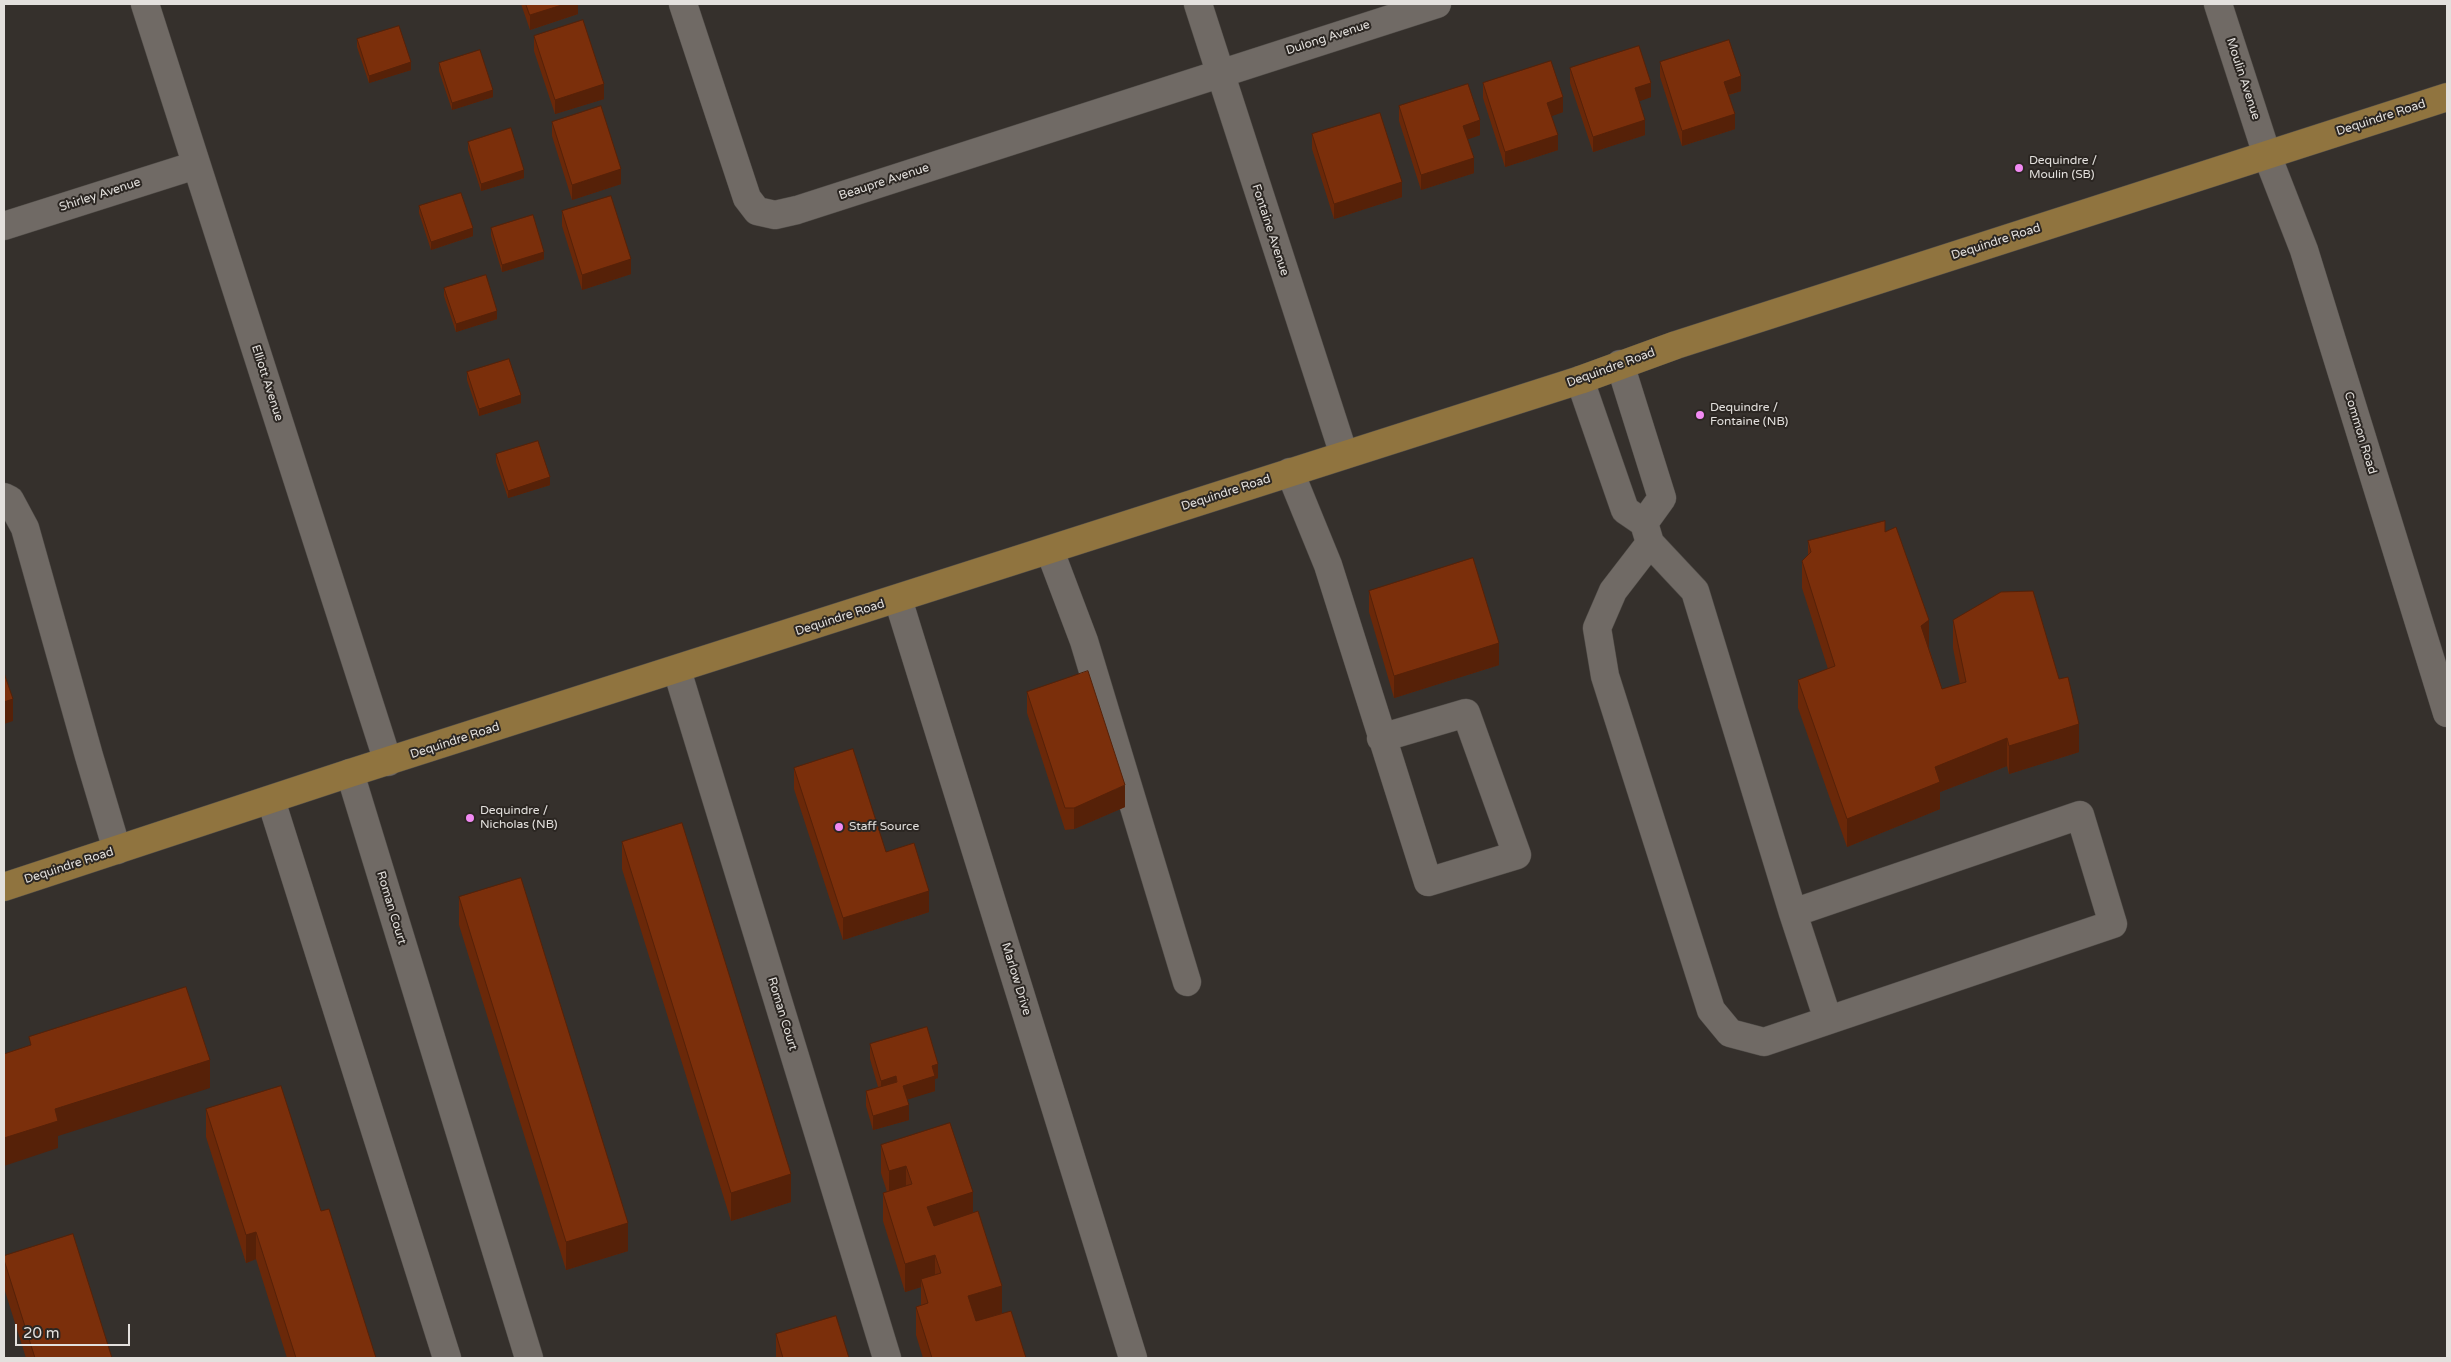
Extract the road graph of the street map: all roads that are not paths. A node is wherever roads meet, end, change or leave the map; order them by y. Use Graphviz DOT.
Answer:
graph roads {
  1 [pos="145,4"];
  2 [pos="683,4"];
  3 [pos="1198,4"];
  4 [pos="1437,4"];
  5 [pos="2218,4"];
  6 [pos="1220,73"];
  7 [pos="2447,97"];
  8 [pos="2267,155"];
  9 [pos="196,165"];
  10 [pos="4,226"];
  11 [pos="1620,364"];
  12 [pos="1580,380"];
  13 [pos="1344,455"];
  14 [pos="1290,472"];
  15 [pos="4,497"];
  16 [pos="1647,533"];
  17 [pos="1050,551"];
  18 [pos="898,599"];
  19 [pos="677,670"];
  20 [pos="2447,713"];
  21 [pos="1381,738"];
  22 [pos="388,762"];
  23 [pos="350,773"];
  24 [pos="271,800"];
  25 [pos="117,850"];
  26 [pos="4,888"];
  27 [pos="1793,913"];
  28 [pos="1187,982"];
  29 [pos="1828,1020"];
  30 [pos="447,1358"];
  31 [pos="529,1358"];
  32 [pos="887,1358"];
  33 [pos="1134,1358"];
  1 -- 9 [label="street, Elliott Avenue"];
  2 -- 6 [label="street, Beaupre Avenue"];
  3 -- 6 [label="street, Fontaine Avenue"];
  4 -- 6 [label="street, Dulong Avenue"];
  5 -- 8 [label="street, Moulin Avenue"];
  6 -- 13 [label="street, Fontaine Avenue"];
  7 -- 8 [label="main road, Dequindre Road"];
  8 -- 11 [label="main road, Dequindre Road"];
  8 -- 20 [label="street, Common Road"];
  9 -- 10 [label="street, Shirley Avenue"];
  9 -- 22 [label="street, Elliott Avenue"];
  11 -- 12 [label="main road, Dequindre Road"];
  11 -- 16 [label="street"];
  12 -- 13 [label="main road, Dequindre Road"];
  12 -- 16 [label="street"];
  13 -- 14 [label="main road, Dequindre Road"];
  14 -- 17 [label="main road, Dequindre Road"];
  14 -- 21 [label="street"];
  15 -- 25 [label="street"];
  16 -- 27 [label="street"];
  16 -- 29 [label="street"];
  17 -- 18 [label="main road, Dequindre Road"];
  17 -- 28 [label="street"];
  18 -- 19 [label="main road, Dequindre Road"];
  18 -- 33 [label="street, Marlow Drive"];
  19 -- 22 [label="main road, Dequindre Road"];
  19 -- 32 [label="street, Roman Court"];
  21 -- 21 [label="street"];
  22 -- 23 [label="main road, Dequindre Road"];
  23 -- 24 [label="main road, Dequindre Road"];
  23 -- 31 [label="street, Roman Court"];
  24 -- 25 [label="main road, Dequindre Road"];
  24 -- 30 [label="street"];
  25 -- 26 [label="main road, Dequindre Road"];
  27 -- 29 [label="street"];
  27 -- 29 [label="street"];
}
